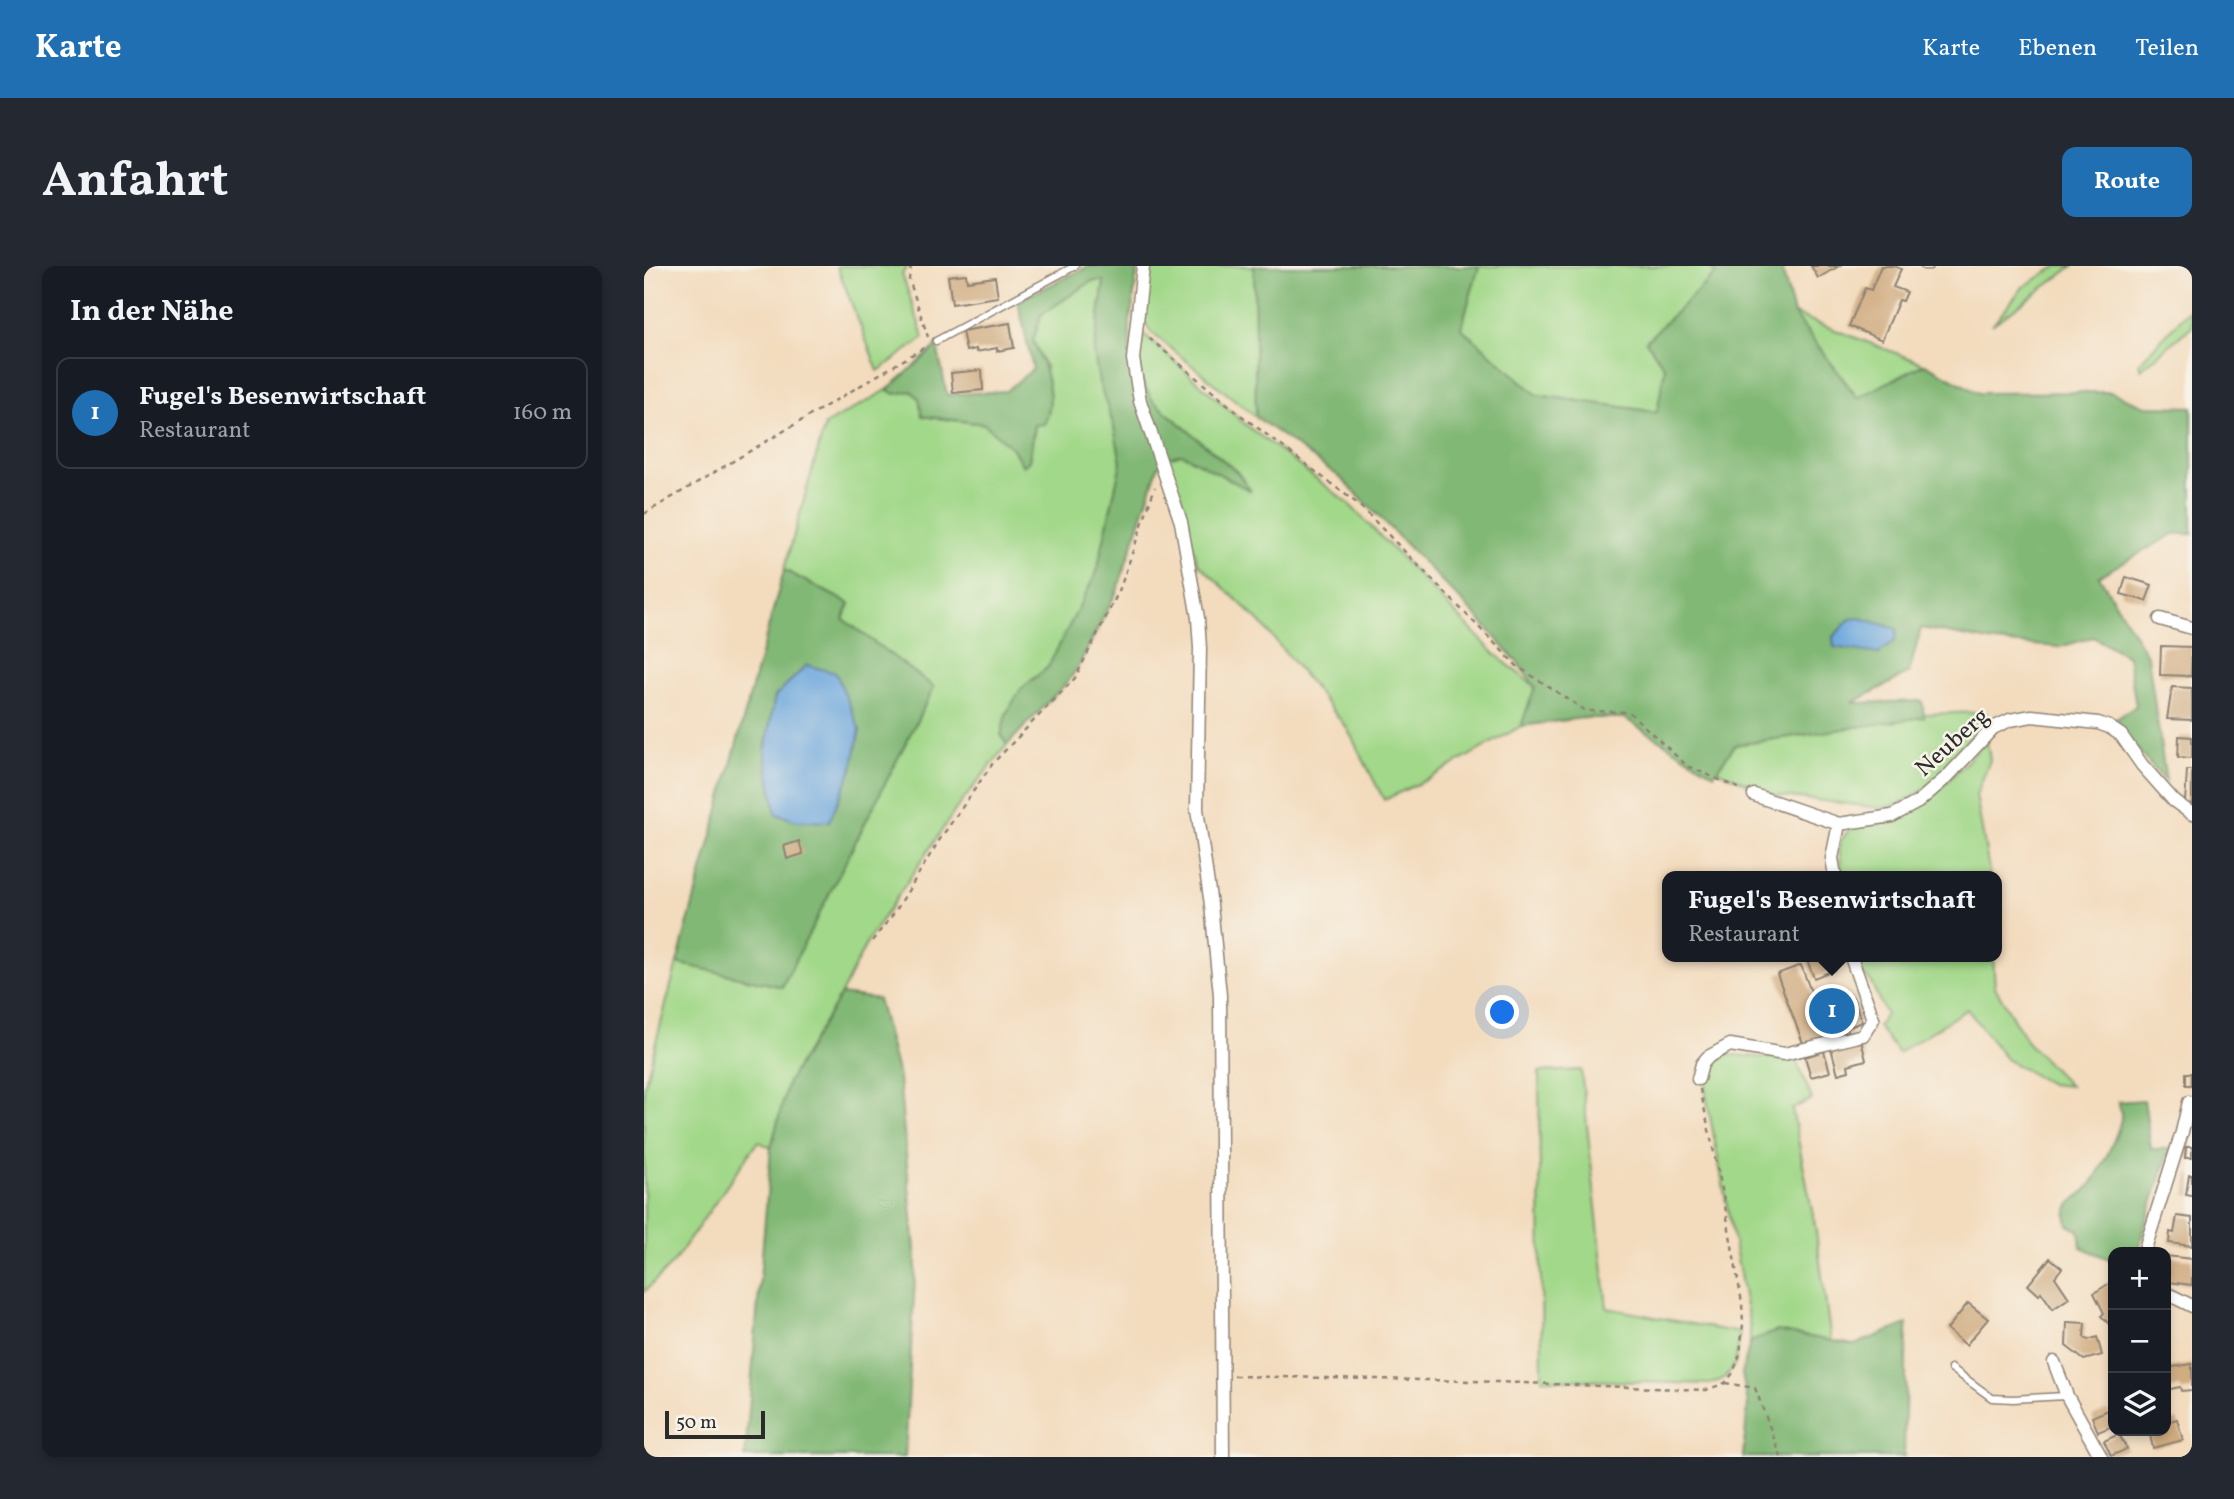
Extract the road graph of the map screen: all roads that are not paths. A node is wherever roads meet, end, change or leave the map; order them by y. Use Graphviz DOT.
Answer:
graph roads {
  1 [pos="1075,266"];
  2 [pos="1924,266"];
  3 [pos="1930,266"];
  4 [pos="1143,267"];
  5 [pos="936,341"];
  6 [pos="2160,619"];
  7 [pos="2192,628"];
  8 [pos="1754,795"];
  9 [pos="2192,814"];
  10 [pos="1839,824"];
  11 [pos="1835,871"];
  12 [pos="1852,962"];
  13 [pos="1698,1079"];
  14 [pos="2189,1102"];
  15 [pos="2145,1247"];
  16 [pos="2171,1296"];
  17 [pos="2192,1306"];
  18 [pos="2054,1362"];
  19 [pos="1951,1368"];
  20 [pos="2067,1396"];
  21 [pos="1223,1457"];
  22 [pos="2101,1457"];
  1 -- 5 [label="lane"];
  2 -- 3 [label="lane"];
  4 -- 21 [label="street"];
  6 -- 7 [label="street"];
  8 -- 10 [label="street, Neuberg"];
  9 -- 10 [label="street, Neuberg"];
  10 -- 11 [label="street"];
  12 -- 13 [label="street"];
  14 -- 15 [label="street"];
  16 -- 17 [label="street"];
  18 -- 20 [label="street"];
  19 -- 20 [label="lane"];
  20 -- 22 [label="street"];
}
